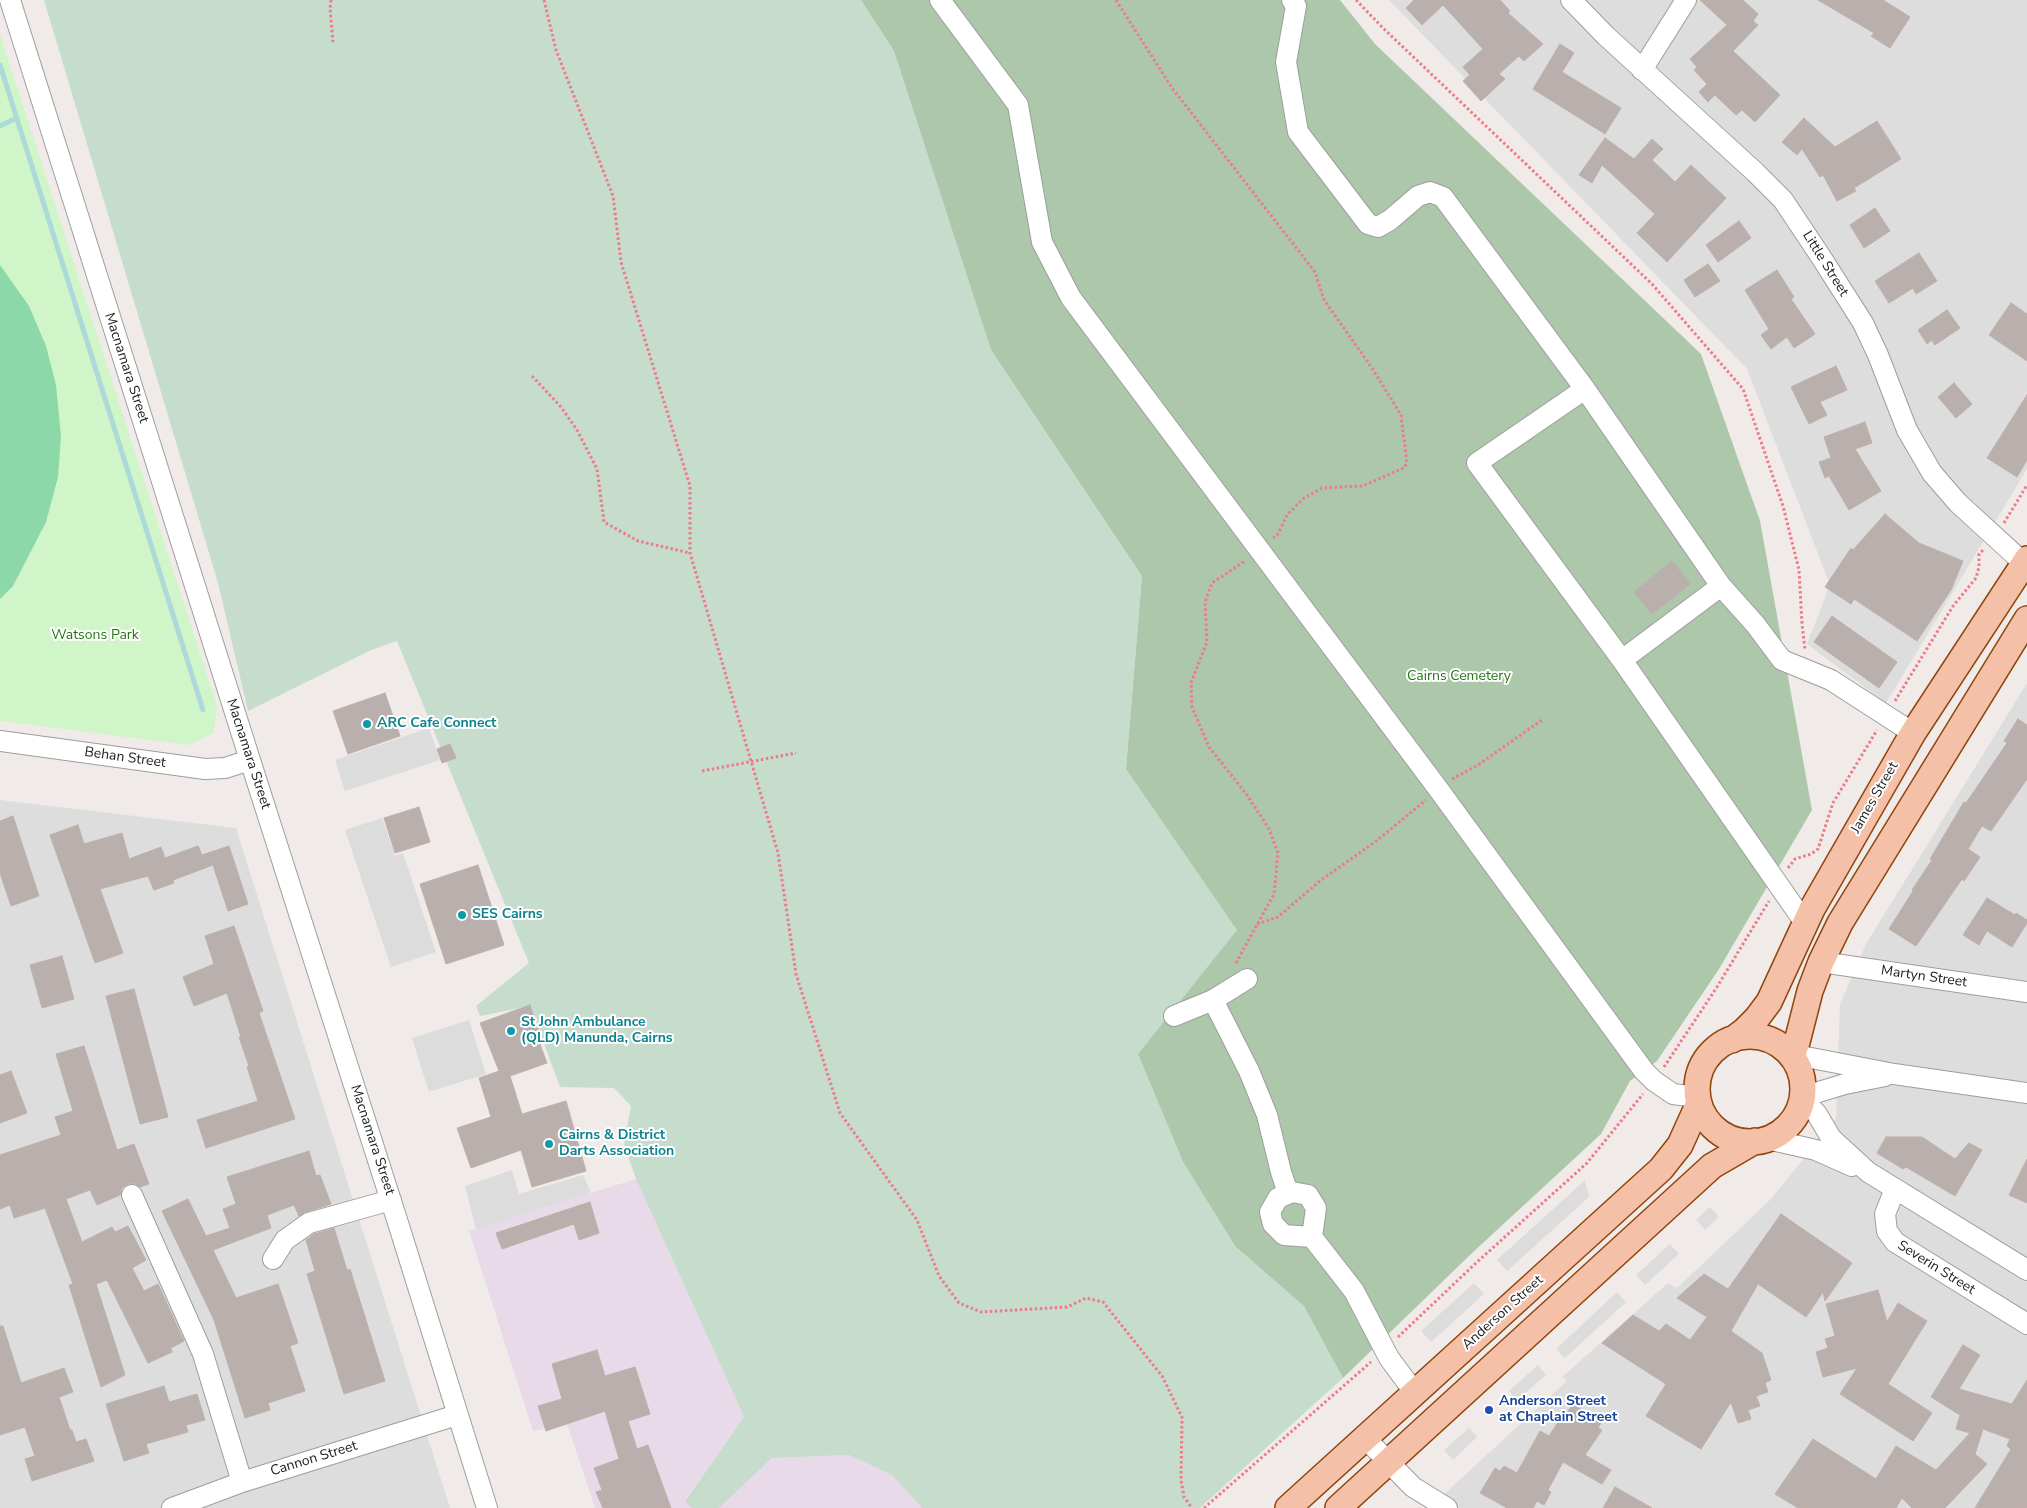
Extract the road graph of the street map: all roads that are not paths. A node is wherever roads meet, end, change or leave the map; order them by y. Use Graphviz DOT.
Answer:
graph roads {
  1 [pos="10,0"];
  2 [pos="940,0"];
  3 [pos="1292,0"];
  4 [pos="1571,0"];
  5 [pos="1686,0"];
  6 [pos="1642,70"];
  7 [pos="1584,388"];
  8 [pos="2026,563"];
  9 [pos="1721,586"];
  10 [pos="2027,619"];
  11 [pos="1622,660"];
  12 [pos="1912,733"];
  13 [pos="0,741"];
  14 [pos="250,760"];
  15 [pos="1806,923"];
  16 [pos="1821,962"];
  17 [pos="1241,972"];
  18 [pos="2027,992"];
  19 [pos="1213,1000"];
  20 [pos="1174,1016"];
  21 [pos="1732,1040"];
  22 [pos="1792,1056"];
  23 [pos="1894,1074"];
  24 [pos="2027,1093"];
  25 [pos="1698,1097"];
  26 [pos="1802,1098"];
  27 [pos="1761,1140"];
  28 [pos="1868,1172"];
  29 [pos="1895,1189"];
  30 [pos="1288,1193"];
  31 [pos="132,1195"];
  32 [pos="391,1200"];
  33 [pos="1312,1238"];
  34 [pos="273,1259"];
  35 [pos="2027,1270"];
  36 [pos="2027,1324"];
  37 [pos="1415,1393"];
  38 [pos="457,1415"];
  39 [pos="1365,1438"];
  40 [pos="1388,1462"];
  41 [pos="242,1482"];
  42 [pos="172,1508"];
  43 [pos="487,1508"];
  44 [pos="1288,1508"];
  45 [pos="1338,1508"];
  46 [pos="1447,1508"];
  1 -- 14 [label="street, Macnamara Street"];
  2 -- 25 [label="street"];
  3 -- 7 [label="street"];
  4 -- 6 [label="street, Little Street"];
  5 -- 6 [label="street"];
  6 -- 8 [label="street, Little Street"];
  7 -- 9 [label="street"];
  7 -- 11 [label="street"];
  8 -- 12 [label="main road, James Street"];
  9 -- 11 [label="street"];
  9 -- 12 [label="street"];
  10 -- 16 [label="main road"];
  11 -- 15 [label="street"];
  12 -- 15 [label="main road, James Street"];
  13 -- 14 [label="street, Behan Street"];
  14 -- 32 [label="street, Macnamara Street"];
  15 -- 21 [label="main road, James Street"];
  16 -- 18 [label="street, Martyn Street"];
  16 -- 22 [label="main road"];
  17 -- 19 [label="street"];
  19 -- 20 [label="street"];
  19 -- 30 [label="street"];
  21 -- 22 [label="main road"];
  21 -- 25 [label="main road"];
  22 -- 23 [label="street"];
  22 -- 26 [label="main road"];
  23 -- 24 [label="street"];
  23 -- 26 [label="street"];
  25 -- 27 [label="main road"];
  25 -- 37 [label="main road, Anderson Street"];
  26 -- 27 [label="main road"];
  26 -- 28 [label="street"];
  27 -- 28 [label="street"];
  27 -- 40 [label="main road"];
  28 -- 29 [label="street"];
  29 -- 35 [label="street"];
  29 -- 36 [label="street, Severin Street"];
  30 -- 33 [label="street"];
  30 -- 33 [label="street"];
  31 -- 41 [label="street"];
  32 -- 34 [label="street"];
  32 -- 38 [label="street, Macnamara Street"];
  33 -- 37 [label="street"];
  37 -- 39 [label="main road, Anderson Street"];
  38 -- 41 [label="street, Cannon Street"];
  38 -- 43 [label="street, Macnamara Street"];
  39 -- 40 [label="street"];
  39 -- 44 [label="main road, Anderson Street"];
  40 -- 45 [label="main road"];
  40 -- 46 [label="street"];
  41 -- 42 [label="street, Cannon Street"];
}
